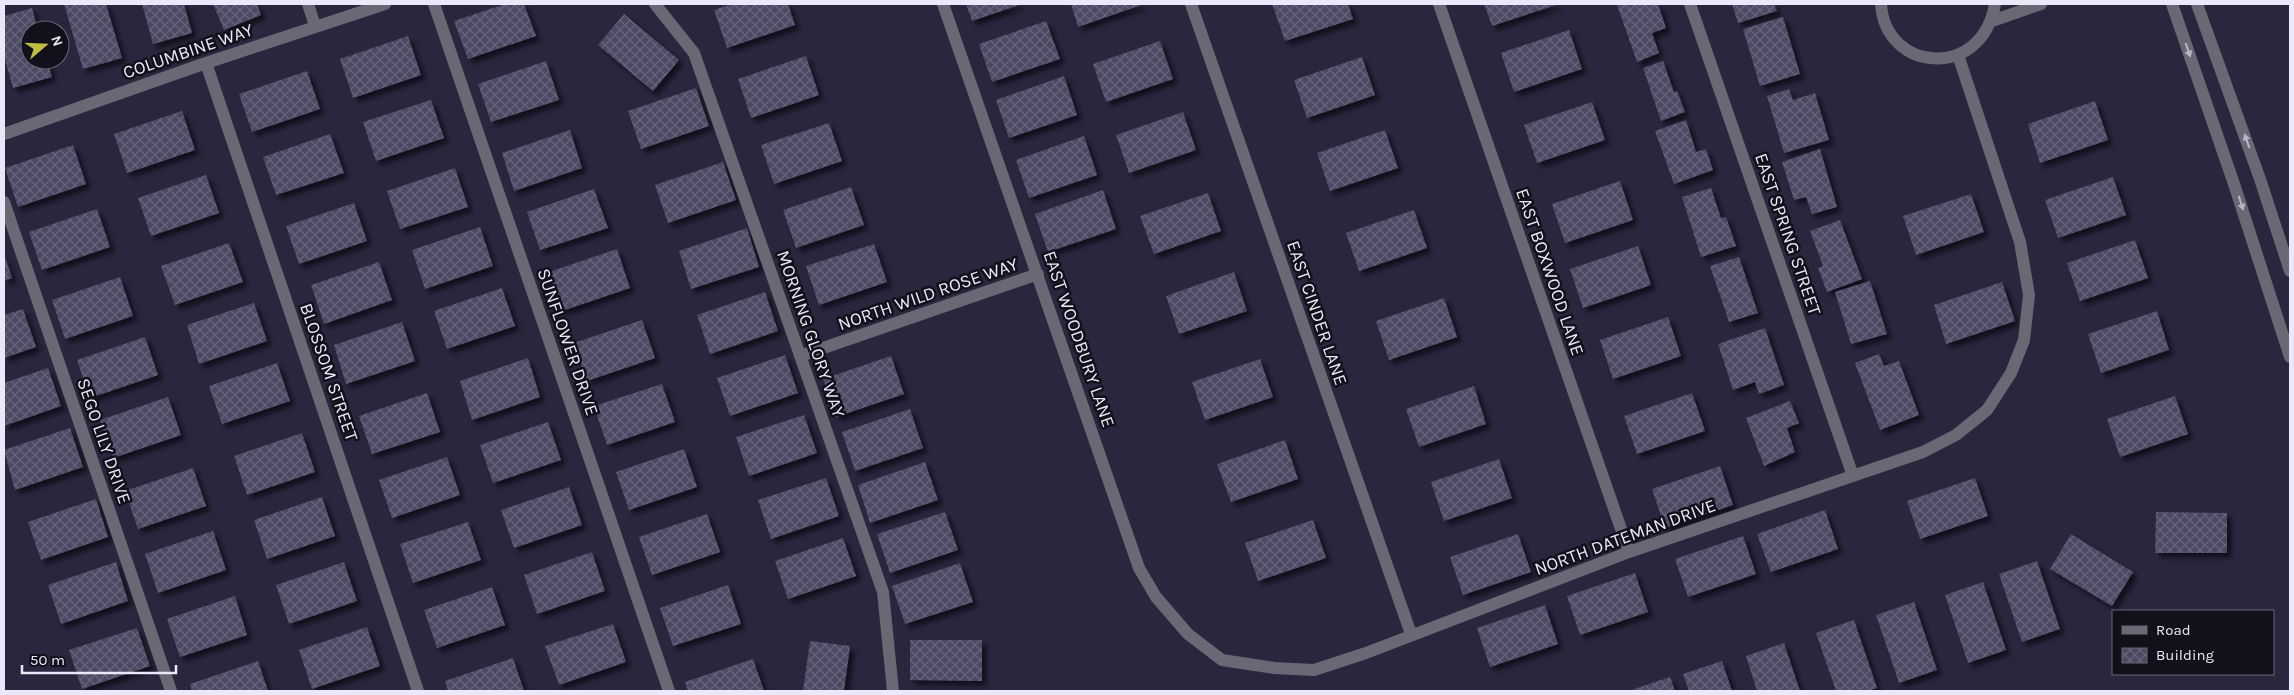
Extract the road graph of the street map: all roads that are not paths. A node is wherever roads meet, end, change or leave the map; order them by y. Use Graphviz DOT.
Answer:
graph roads {
  1 [pos="308,4"];
  2 [pos="385,4"];
  3 [pos="434,4"];
  4 [pos="655,4"];
  5 [pos="942,4"];
  6 [pos="1190,4"];
  7 [pos="1439,4"];
  8 [pos="1690,4"];
  9 [pos="1881,4"];
  10 [pos="1995,4"];
  11 [pos="2041,4"];
  12 [pos="2172,4"];
  13 [pos="2198,4"];
  14 [pos="1992,21"];
  15 [pos="315,26"];
  16 [pos="1958,56"];
  17 [pos="206,63"];
  18 [pos="4,134"];
  19 [pos="4,202"];
  20 [pos="2290,270"];
  21 [pos="1038,274"];
  22 [pos="800,356"];
  23 [pos="2290,357"];
  24 [pos="1853,476"];
  25 [pos="1629,552"];
  26 [pos="1411,634"];
  27 [pos="1222,660"];
  28 [pos="171,691"];
  29 [pos="418,691"];
  30 [pos="669,691"];
  31 [pos="893,691"];
  1 -- 15 [label="street"];
  2 -- 15 [label="street, COLUMBINE WAY"];
  3 -- 30 [label="street, SUNFLOWER DRIVE"];
  4 -- 22 [label="street, MORNING GLORY WAY"];
  5 -- 21 [label="street, EAST WOODBURY LANE"];
  6 -- 26 [label="street, EAST CINDER LANE"];
  7 -- 25 [label="street, EAST BOXWOOD LANE"];
  8 -- 24 [label="street, EAST SPRING STREET"];
  9 -- 16 [label="street"];
  10 -- 14 [label="street"];
  11 -- 14 [label="street"];
  12 -- 23 [label="street, one-way"];
  20 -- 13 [label="street, one-way"];
  14 -- 16 [label="street"];
  15 -- 17 [label="street, COLUMBINE WAY"];
  16 -- 24 [label="street, NORTH DATEMAN DRIVE"];
  17 -- 18 [label="street, COLUMBINE WAY"];
  17 -- 29 [label="street, BLOSSOM STREET"];
  19 -- 28 [label="street, SEGO LILY DRIVE"];
  21 -- 22 [label="street, NORTH WILD ROSE WAY"];
  21 -- 27 [label="street, EAST WOODBURY LANE"];
  22 -- 31 [label="street, MORNING GLORY WAY"];
  24 -- 25 [label="street, NORTH DATEMAN DRIVE"];
  25 -- 26 [label="street, NORTH DATEMAN DRIVE"];
  26 -- 27 [label="street, NORTH DATEMAN DRIVE"];
}
